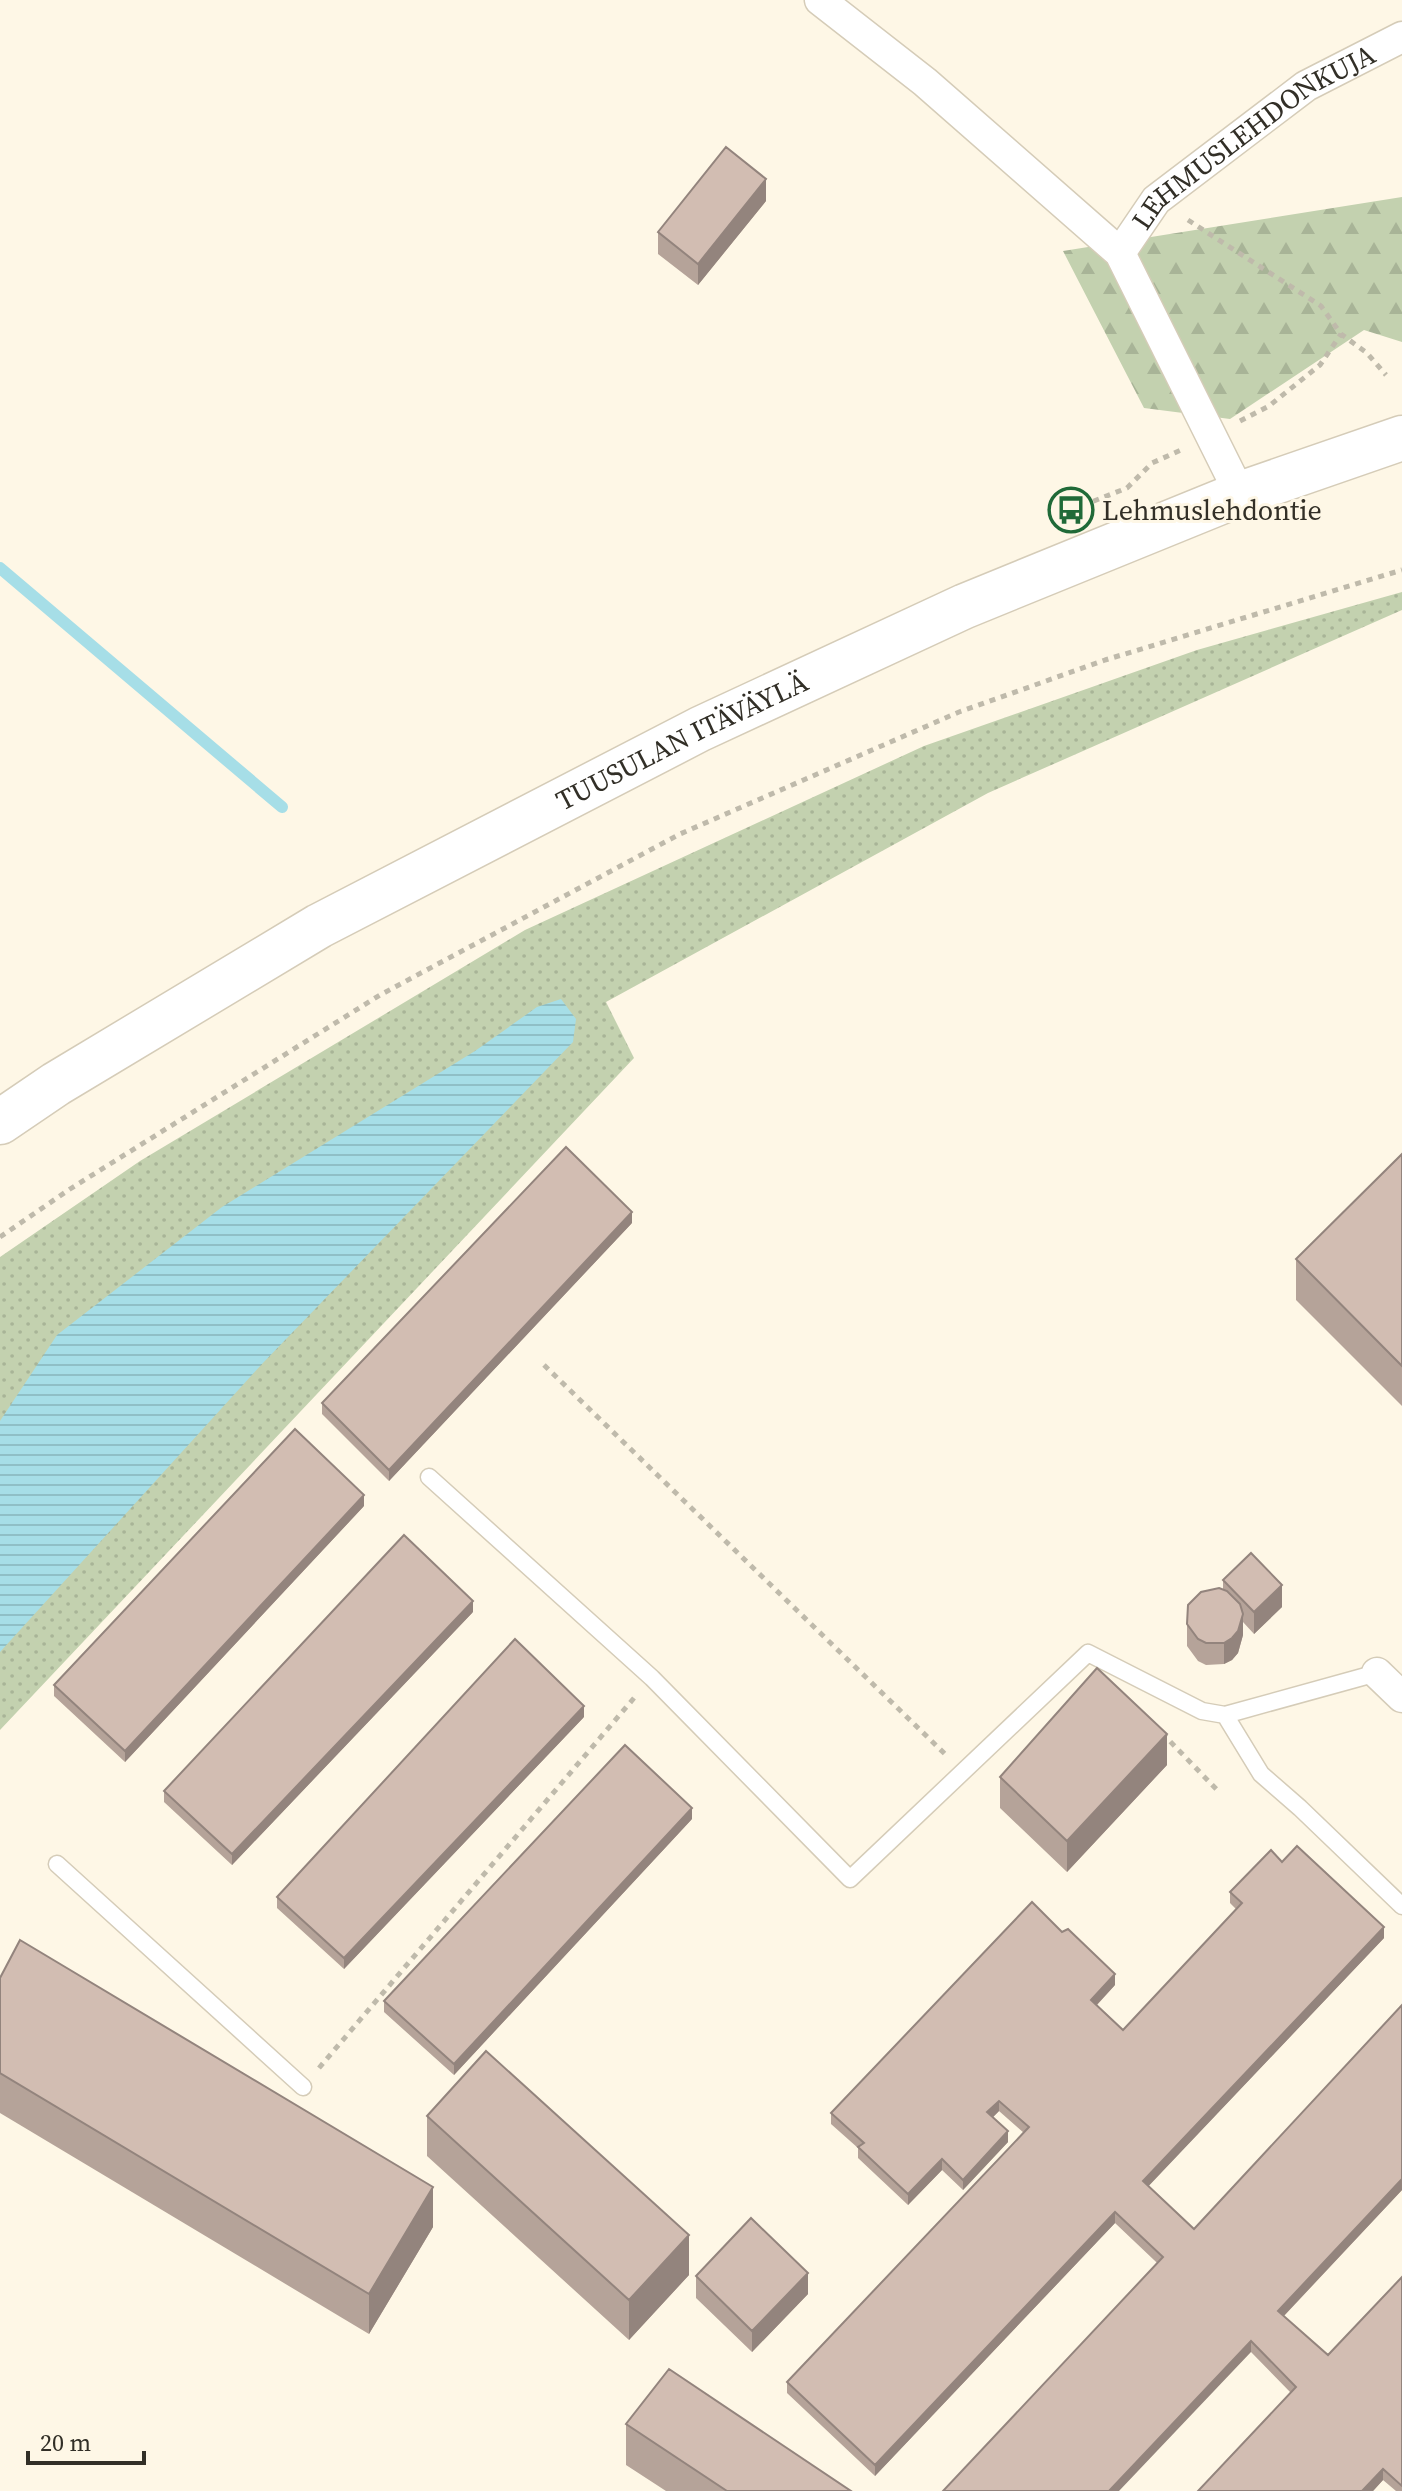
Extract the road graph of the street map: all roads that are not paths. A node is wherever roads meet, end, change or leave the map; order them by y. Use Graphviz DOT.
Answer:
graph roads {
  1 [pos="820,0"];
  2 [pos="1402,37"];
  3 [pos="1120,253"];
  4 [pos="1402,438"];
  5 [pos="1240,494"];
  6 [pos="0,1122"];
  7 [pos="429,1477"];
  8 [pos="1377,1673"];
  9 [pos="1402,1697"];
  10 [pos="1225,1715"];
  11 [pos="57,1864"];
  12 [pos="1402,1906"];
  13 [pos="303,2087"];
  1 -- 3 [label="street"];
  2 -- 3 [label="street, LEHMUSLEHDONKUJA"];
  3 -- 5 [label="street"];
  4 -- 5 [label="main road, TUUSULAN ITÄVÄYLÄ"];
  5 -- 6 [label="main road, TUUSULAN ITÄVÄYLÄ"];
  7 -- 10 [label="lane"];
  8 -- 9 [label="street"];
  8 -- 10 [label="lane"];
  10 -- 12 [label="lane"];
  11 -- 13 [label="lane"];
}
